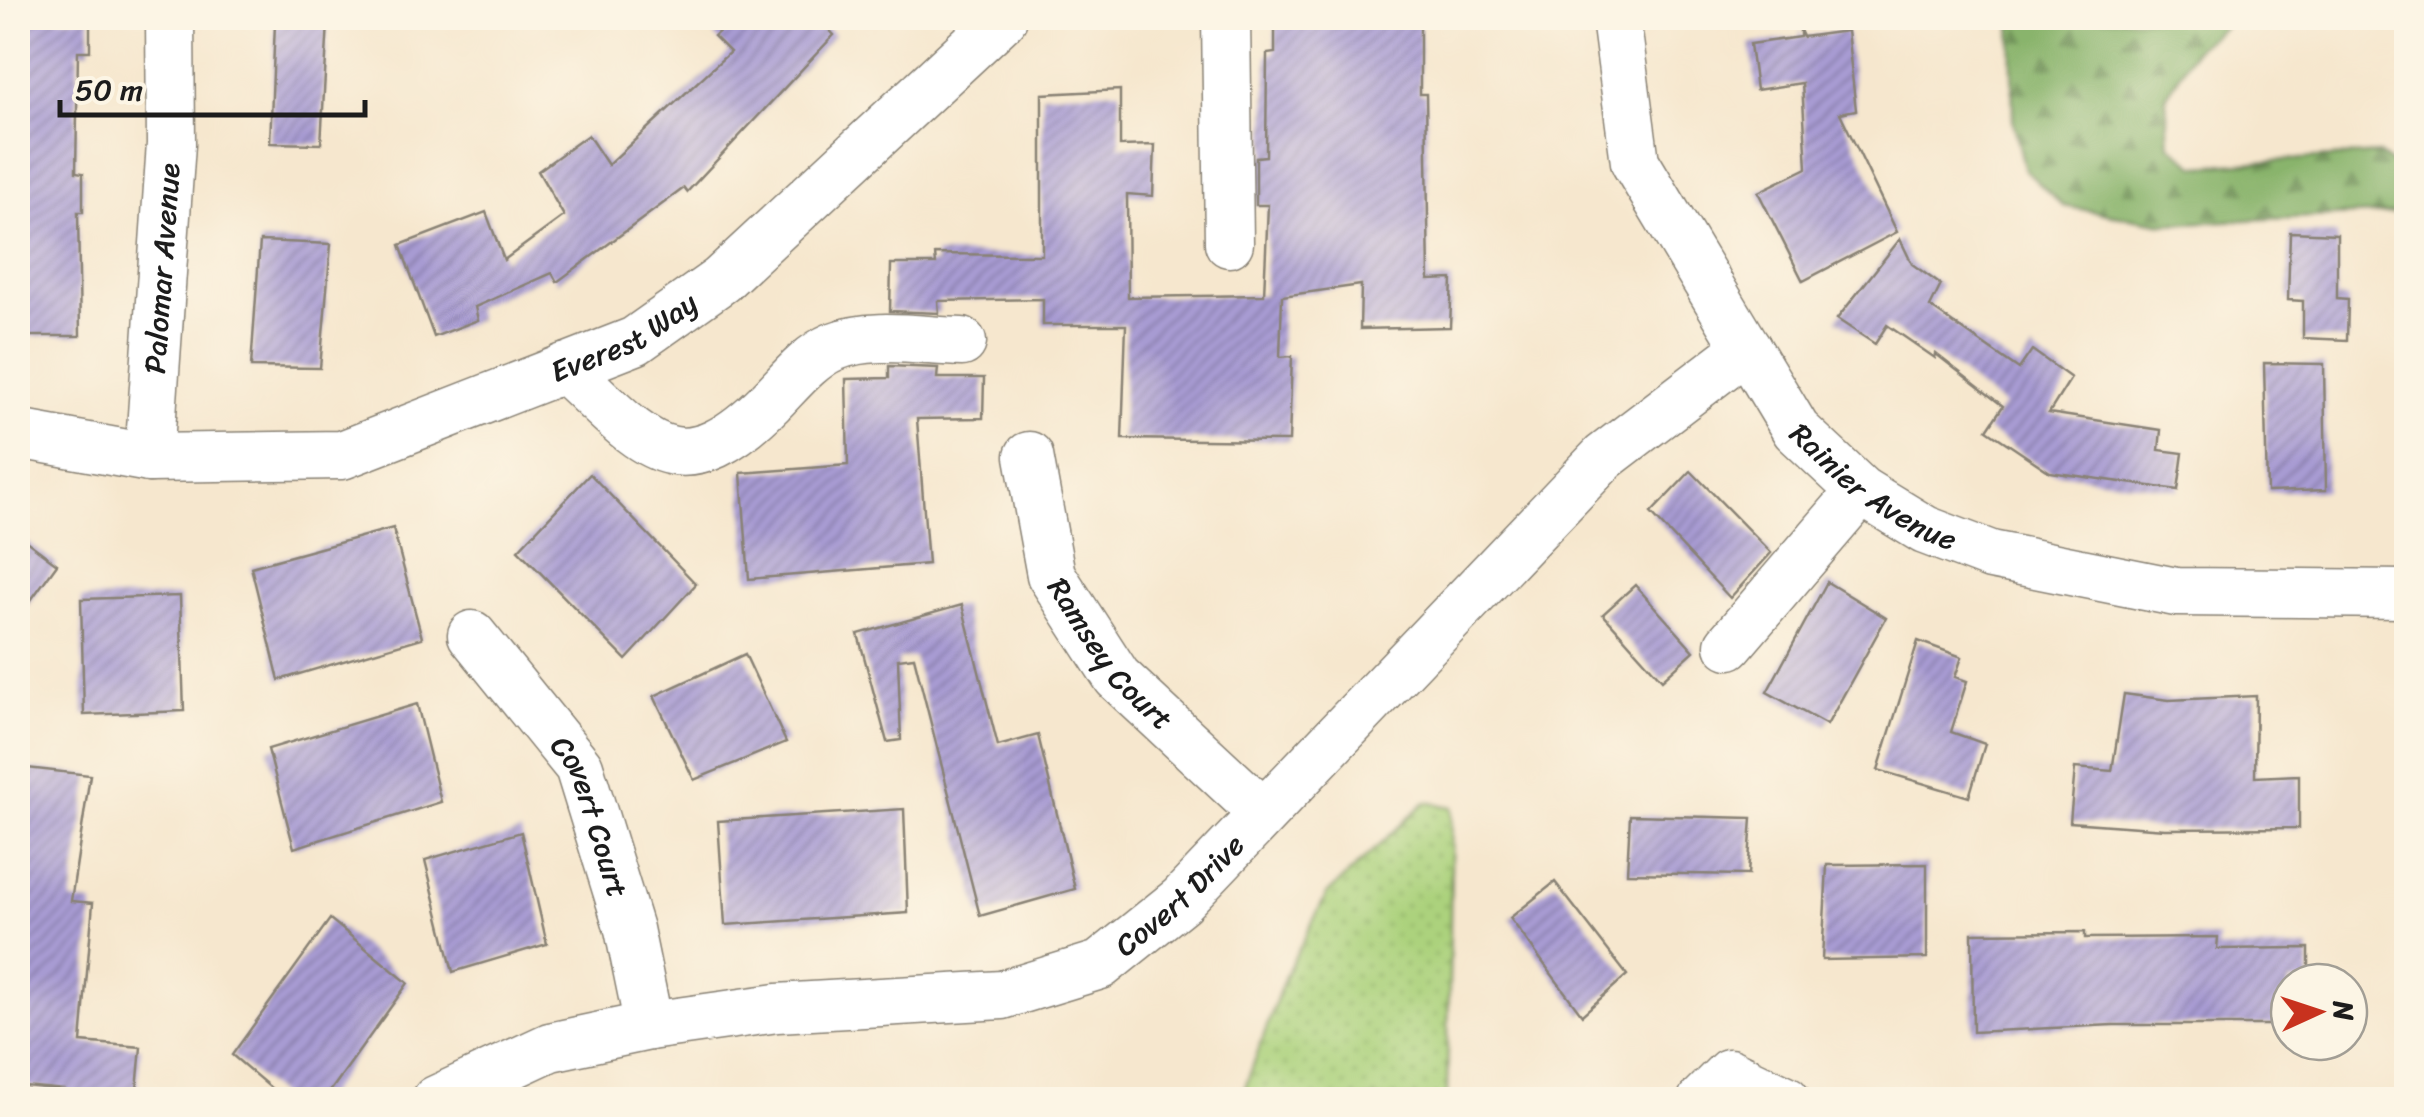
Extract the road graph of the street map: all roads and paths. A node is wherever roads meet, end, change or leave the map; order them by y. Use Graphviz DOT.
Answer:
graph roads {
  1 [pos="170,18"];
  2 [pos="1003,18"];
  3 [pos="1226,18"];
  4 [pos="1616,18"];
  5 [pos="1229,243"];
  6 [pos="962,342"];
  7 [pos="1747,348"];
  8 [pos="564,368"];
  9 [pos="18,434"];
  10 [pos="1030,456"];
  11 [pos="149,458"];
  12 [pos="1861,491"];
  13 [pos="2406,594"];
  14 [pos="472,635"];
  15 [pos="1729,644"];
  16 [pos="1261,811"];
  17 [pos="649,1026"];
  18 [pos="436,1100"];
  1 -- 11 [label="street, Palomar Avenue"];
  2 -- 8 [label="street, Everest Way"];
  3 -- 5 [label="street"];
  4 -- 7 [label="street, Rainier Avenue"];
  6 -- 8 [label="street"];
  7 -- 12 [label="street, Rainier Avenue"];
  7 -- 16 [label="street, Covert Drive"];
  8 -- 11 [label="street, Everest Way"];
  9 -- 11 [label="street, Everest Way"];
  10 -- 16 [label="street, Ramsey Court"];
  12 -- 13 [label="street, Rainier Avenue"];
  12 -- 15 [label="street"];
  14 -- 17 [label="street, Covert Court"];
  16 -- 17 [label="street, Covert Drive"];
  17 -- 18 [label="street, Covert Drive"];
}
